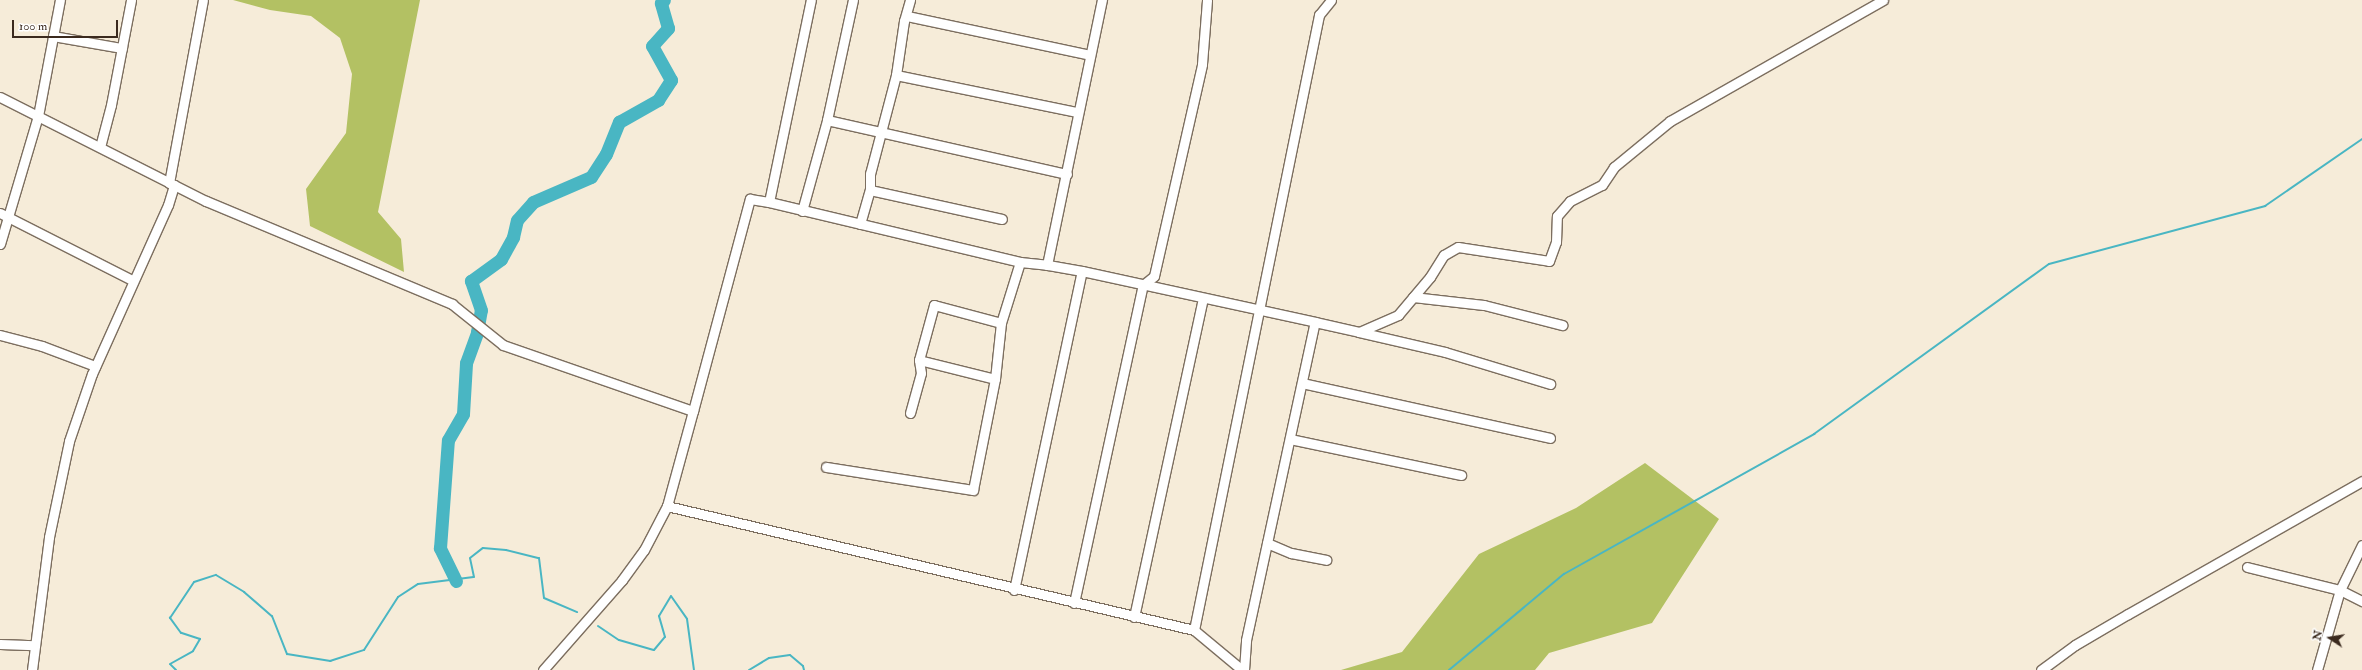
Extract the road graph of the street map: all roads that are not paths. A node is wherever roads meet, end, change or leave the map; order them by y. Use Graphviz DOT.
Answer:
graph roads {
  1 [pos="60,0"];
  2 [pos="131,0"];
  3 [pos="203,0"];
  4 [pos="811,0"];
  5 [pos="853,0"];
  6 [pos="910,0"];
  7 [pos="1102,0"];
  8 [pos="1207,0"];
  9 [pos="1332,0"];
  10 [pos="1883,0"];
  11 [pos="907,16"];
  12 [pos="53,36"];
  13 [pos="122,48"];
  14 [pos="1090,55"];
  15 [pos="896,75"];
  16 [pos="0,97"];
  17 [pos="1078,112"];
  18 [pos="38,116"];
  19 [pos="827,120"];
  20 [pos="881,132"];
  21 [pos="100,147"];
  22 [pos="1066,174"];
  23 [pos="172,184"];
  24 [pos="870,190"];
  25 [pos="769,202"];
  26 [pos="802,211"];
  27 [pos="3,215"];
  28 [pos="1002,219"];
  29 [pos="860,224"];
  30 [pos="0,244"];
  31 [pos="1020,262"];
  32 [pos="1047,265"];
  33 [pos="1082,271"];
  34 [pos="132,280"];
  35 [pos="1143,285"];
  36 [pos="1414,297"];
  37 [pos="1203,299"];
  38 [pos="1261,310"];
  39 [pos="1315,322"];
  40 [pos="1001,323"];
  41 [pos="1562,325"];
  42 [pos="1359,332"];
  43 [pos="0,335"];
  44 [pos="919,360"];
  45 [pos="95,366"];
  46 [pos="995,378"];
  47 [pos="1302,383"];
  48 [pos="1550,384"];
  49 [pos="693,411"];
  50 [pos="910,414"];
  51 [pos="1550,438"];
  52 [pos="1290,439"];
  53 [pos="826,467"];
  54 [pos="1461,475"];
  55 [pos="2362,480"];
  56 [pos="667,506"];
  57 [pos="1267,543"];
  58 [pos="2362,545"];
  59 [pos="1326,560"];
  60 [pos="2247,567"];
  61 [pos="1014,590"];
  62 [pos="2340,590"];
  63 [pos="2362,601"];
  64 [pos="1074,603"];
  65 [pos="1134,617"];
  66 [pos="1194,630"];
  67 [pos="0,644"];
  68 [pos="34,645"];
  69 [pos="32,670"];
  70 [pos="543,670"];
  71 [pos="1243,670"];
  72 [pos="2041,670"];
  73 [pos="2317,670"];
  1 -- 12 [label="street"];
  2 -- 13 [label="street"];
  3 -- 23 [label="street"];
  4 -- 25 [label="street"];
  5 -- 19 [label="street"];
  6 -- 11 [label="street"];
  7 -- 14 [label="street"];
  8 -- 35 [label="street"];
  9 -- 38 [label="street"];
  10 -- 36 [label="street"];
  11 -- 14 [label="street"];
  11 -- 15 [label="street"];
  12 -- 13 [label="street"];
  12 -- 18 [label="street"];
  13 -- 21 [label="street"];
  14 -- 17 [label="street"];
  15 -- 17 [label="street"];
  15 -- 20 [label="street"];
  16 -- 18 [label="street"];
  17 -- 22 [label="street"];
  18 -- 21 [label="street"];
  18 -- 27 [label="street"];
  19 -- 20 [label="street"];
  19 -- 26 [label="street"];
  20 -- 22 [label="street"];
  20 -- 24 [label="street"];
  21 -- 23 [label="street"];
  22 -- 32 [label="street"];
  23 -- 34 [label="street"];
  23 -- 49 [label="street"];
  24 -- 28 [label="street"];
  24 -- 29 [label="street"];
  25 -- 26 [label="street"];
  25 -- 49 [label="street"];
  26 -- 29 [label="street"];
  27 -- 30 [label="street"];
  27 -- 34 [label="street"];
  29 -- 31 [label="street"];
  31 -- 32 [label="street"];
  31 -- 40 [label="street"];
  32 -- 33 [label="street"];
  33 -- 35 [label="street"];
  33 -- 61 [label="street"];
  34 -- 45 [label="street"];
  35 -- 37 [label="street"];
  35 -- 64 [label="street"];
  36 -- 41 [label="street"];
  36 -- 42 [label="street"];
  37 -- 38 [label="street"];
  37 -- 65 [label="street"];
  38 -- 39 [label="street"];
  38 -- 66 [label="street"];
  39 -- 42 [label="street"];
  39 -- 47 [label="street"];
  40 -- 44 [label="street"];
  40 -- 46 [label="street"];
  42 -- 48 [label="street"];
  43 -- 45 [label="street"];
  44 -- 46 [label="street"];
  44 -- 50 [label="street"];
  45 -- 68 [label="street"];
  46 -- 53 [label="street"];
  47 -- 51 [label="street"];
  47 -- 52 [label="street"];
  49 -- 56 [label="street"];
  52 -- 54 [label="street"];
  52 -- 57 [label="street"];
  55 -- 72 [label="street"];
  56 -- 61 [label="street"];
  56 -- 70 [label="street"];
  57 -- 59 [label="street"];
  57 -- 71 [label="street"];
  58 -- 62 [label="street"];
  60 -- 62 [label="street"];
  61 -- 64 [label="street"];
  62 -- 63 [label="street"];
  62 -- 73 [label="street"];
  64 -- 65 [label="street"];
  65 -- 66 [label="street"];
  66 -- 71 [label="street"];
  67 -- 68 [label="street"];
  68 -- 69 [label="street"];
}
